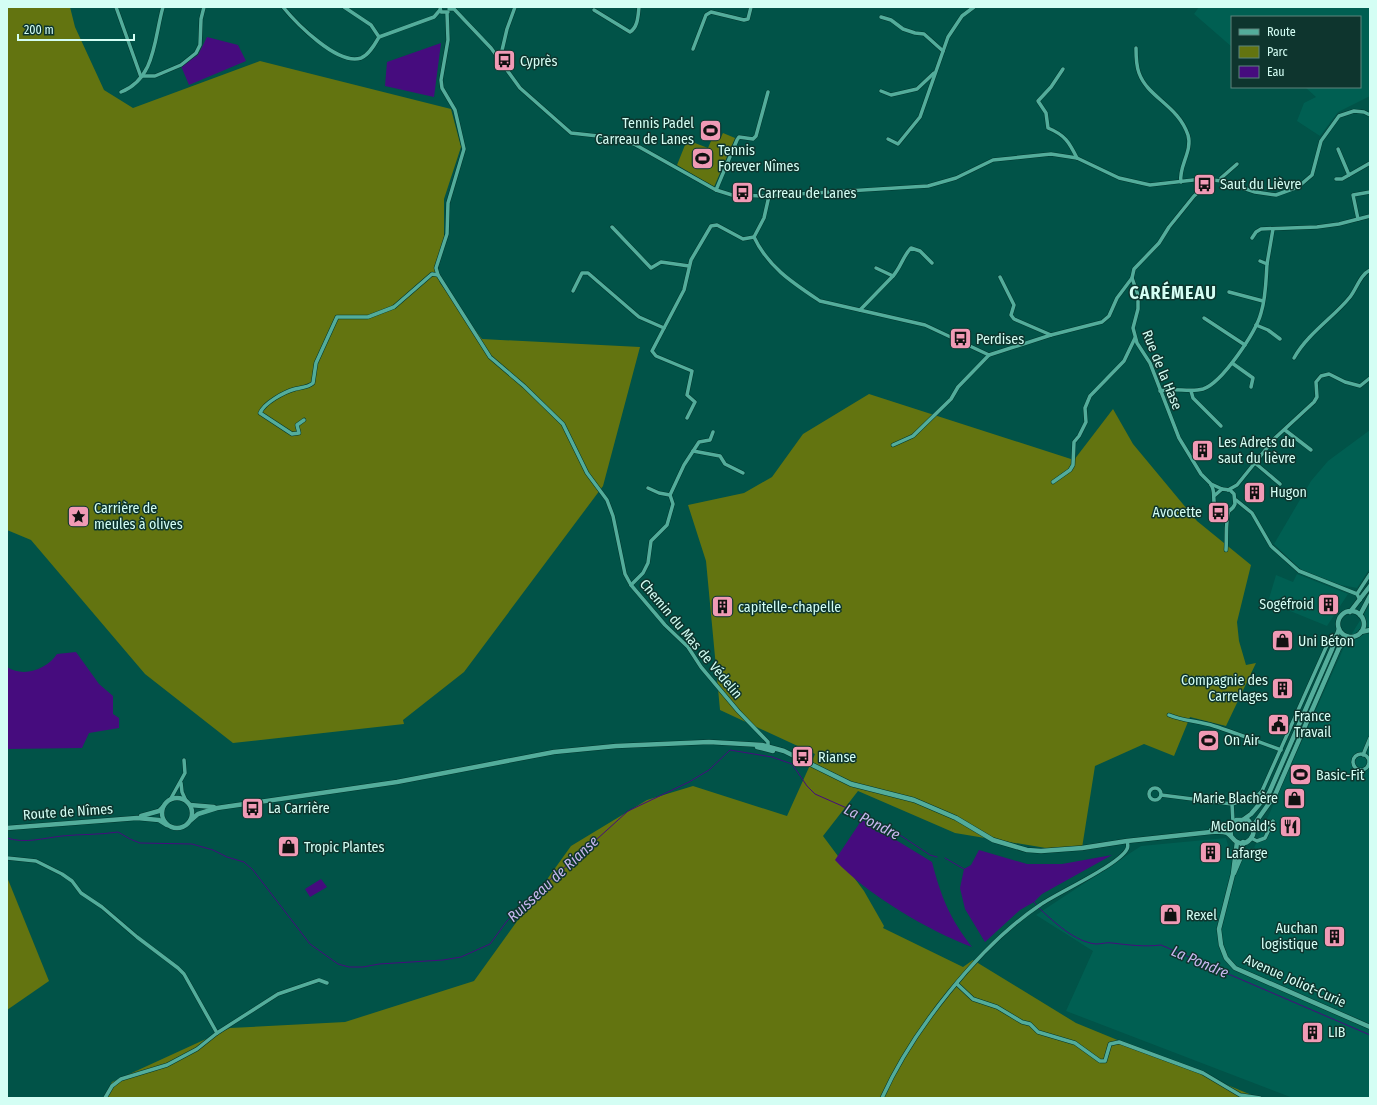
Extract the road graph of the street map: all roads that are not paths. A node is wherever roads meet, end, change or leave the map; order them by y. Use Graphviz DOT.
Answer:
graph roads {
  1 [pos="116,7"];
  2 [pos="163,7"];
  3 [pos="204,7"];
  4 [pos="283,7"];
  5 [pos="344,7"];
  6 [pos="515,7"];
  7 [pos="639,7"];
  8 [pos="751,7"];
  9 [pos="974,7"];
  10 [pos="444,10"];
  11 [pos="594,10"];
  12 [pos="881,17"];
  13 [pos="379,37"];
  14 [pos="693,48"];
  15 [pos="1136,48"];
  16 [pos="943,51"];
  17 [pos="500,59"];
  18 [pos="1063,69"];
  19 [pos="935,72"];
  20 [pos="142,77"];
  21 [pos="881,91"];
  22 [pos="121,92"];
  23 [pos="768,92"];
  24 [pos="1370,115"];
  25 [pos="888,139"];
  26 [pos="1338,150"];
  27 [pos="1078,158"];
  28 [pos="1370,163"];
  29 [pos="1237,164"];
  30 [pos="1349,175"];
  31 [pos="1213,180"];
  32 [pos="1336,180"];
  33 [pos="1222,181"];
  34 [pos="1181,182"];
  35 [pos="716,190"];
  36 [pos="1370,192"];
  37 [pos="769,196"];
  38 [pos="1370,216"];
  39 [pos="1358,219"];
  40 [pos="612,227"];
  41 [pos="1273,229"];
  42 [pos="754,237"];
  43 [pos="1252,238"];
  44 [pos="1260,261"];
  45 [pos="932,263"];
  46 [pos="1267,264"];
  47 [pos="689,266"];
  48 [pos="876,268"];
  49 [pos="1370,270"];
  50 [pos="438,275"];
  51 [pos="893,276"];
  52 [pos="1000,277"];
  53 [pos="1132,278"];
  54 [pos="573,291"];
  55 [pos="1229,292"];
  56 [pos="1263,301"];
  57 [pos="860,310"];
  58 [pos="1204,318"];
  59 [pos="1256,325"];
  60 [pos="664,328"];
  61 [pos="1051,335"];
  62 [pos="1135,338"];
  63 [pos="1280,339"];
  64 [pos="1245,345"];
  65 [pos="989,355"];
  66 [pos="1294,358"];
  67 [pos="1232,363"];
  68 [pos="1370,379"];
  69 [pos="1251,387"];
  70 [pos="1160,391"];
  71 [pos="1191,391"];
  72 [pos="687,418"];
  73 [pos="304,420"];
  74 [pos="1220,426"];
  75 [pos="1285,430"];
  76 [pos="713,432"];
  77 [pos="893,445"];
  78 [pos="1311,450"];
  79 [pos="693,451"];
  80 [pos="1255,463"];
  81 [pos="743,473"];
  82 [pos="1053,482"];
  83 [pos="1211,484"];
  84 [pos="1237,484"];
  85 [pos="1280,484"];
  86 [pos="648,488"];
  87 [pos="1222,489"];
  88 [pos="1228,490"];
  89 [pos="1234,494"];
  90 [pos="670,495"];
  91 [pos="1214,496"];
  92 [pos="1236,500"];
  93 [pos="1234,506"];
  94 [pos="1244,507"];
  95 [pos="1229,510"];
  96 [pos="1223,512"];
  97 [pos="1227,518"];
  98 [pos="1226,550"];
  99 [pos="1370,574"];
  100 [pos="631,585"];
  101 [pos="1370,586"];
  102 [pos="1357,594"];
  103 [pos="1370,596"];
  104 [pos="1360,600"];
  105 [pos="1350,612"];
  106 [pos="1360,615"];
  107 [pos="1364,623"];
  108 [pos="1339,629"];
  109 [pos="1370,629"];
  110 [pos="1361,632"];
  111 [pos="1337,635"];
  112 [pos="1348,637"];
  113 [pos="1169,715"];
  114 [pos="762,735"];
  115 [pos="1370,738"];
  116 [pos="762,747"];
  117 [pos="768,748"];
  118 [pos="1281,750"];
  119 [pos="1363,755"];
  120 [pos="184,760"];
  121 [pos="181,782"];
  122 [pos="1161,795"];
  123 [pos="170,800"];
  124 [pos="186,801"];
  125 [pos="1232,804"];
  126 [pos="190,805"];
  127 [pos="164,806"];
  128 [pos="217,808"];
  129 [pos="1234,813"];
  130 [pos="132,818"];
  131 [pos="1242,819"];
  132 [pos="191,820"];
  133 [pos="1273,821"];
  134 [pos="1232,823"];
  135 [pos="167,824"];
  136 [pos="1253,826"];
  137 [pos="7,828"];
  138 [pos="1204,833"];
  139 [pos="1231,836"];
  140 [pos="1251,838"];
  141 [pos="1125,841"];
  142 [pos="1237,842"];
  143 [pos="1243,842"];
  144 [pos="7,858"];
  145 [pos="1233,874"];
  146 [pos="327,983"];
  147 [pos="957,984"];
  148 [pos="1370,1027"];
  149 [pos="217,1033"];
  150 [pos="106,1098"];
  151 [pos="882,1098"];
  152 [pos="1260,1098"];
  1 -- 20 [label="street"];
  2 -- 20 [label="street"];
  3 -- 20 [label="street"];
  4 -- 13 [label="street"];
  5 -- 13 [label="street"];
  6 -- 17 [label="street"];
  7 -- 11 [label="street"];
  8 -- 14 [label="street"];
  9 -- 16 [label="street"];
  10 -- 13 [label="street"];
  10 -- 17 [label="street"];
  10 -- 50 [label="street"];
  12 -- 16 [label="street"];
  15 -- 34 [label="street"];
  16 -- 19 [label="street"];
  17 -- 35 [label="street"];
  18 -- 27 [label="street"];
  19 -- 21 [label="street"];
  19 -- 25 [label="street"];
  20 -- 22 [label="street"];
  23 -- 35 [label="street"];
  24 -- 33 [label="street"];
  26 -- 30 [label="street"];
  27 -- 34 [label="street"];
  27 -- 37 [label="street"];
  28 -- 30 [label="street"];
  29 -- 33 [label="street"];
  30 -- 32 [label="street"];
  31 -- 33 [label="street"];
  31 -- 34 [label="street"];
  31 -- 53 [label="street"];
  35 -- 37 [label="street"];
  36 -- 39 [label="street"];
  37 -- 42 [label="street"];
  38 -- 39 [label="street"];
  39 -- 41 [label="street"];
  40 -- 47 [label="street"];
  41 -- 43 [label="street"];
  41 -- 46 [label="street"];
  42 -- 47 [label="street"];
  42 -- 57 [label="street"];
  44 -- 46 [label="street"];
  45 -- 51 [label="street"];
  46 -- 56 [label="street"];
  47 -- 60 [label="street"];
  48 -- 51 [label="street"];
  49 -- 66 [label="street"];
  50 -- 73 [label="street"];
  50 -- 100 [label="street, Chemin du Mas de Védelin"];
  51 -- 57 [label="street"];
  52 -- 61 [label="street"];
  53 -- 61 [label="street"];
  53 -- 62 [label="street, Rue de la Hase"];
  54 -- 60 [label="street"];
  55 -- 56 [label="street"];
  56 -- 59 [label="street"];
  57 -- 65 [label="street"];
  58 -- 64 [label="street"];
  59 -- 63 [label="street"];
  59 -- 64 [label="street"];
  60 -- 72 [label="street"];
  61 -- 65 [label="street"];
  62 -- 70 [label="street, Rue de la Hase"];
  62 -- 82 [label="street"];
  64 -- 67 [label="street"];
  65 -- 77 [label="street"];
  67 -- 69 [label="street"];
  67 -- 71 [label="street"];
  68 -- 75 [label="street"];
  70 -- 71 [label="street"];
  70 -- 83 [label="street, Rue de la Hase"];
  71 -- 74 [label="street"];
  75 -- 78 [label="street"];
  75 -- 80 [label="street"];
  76 -- 79 [label="street"];
  79 -- 81 [label="street"];
  79 -- 90 [label="street"];
  80 -- 84 [label="street"];
  80 -- 85 [label="street"];
  83 -- 87 [label="street"];
  83 -- 91 [label="street"];
  84 -- 88 [label="street"];
  84 -- 89 [label="street"];
  86 -- 90 [label="street"];
  87 -- 88 [label="street"];
  87 -- 91 [label="street"];
  88 -- 89 [label="street"];
  89 -- 92 [label="street"];
  90 -- 100 [label="street"];
  91 -- 96 [label="street"];
  92 -- 93 [label="street"];
  92 -- 94 [label="street"];
  93 -- 94 [label="street"];
  93 -- 95 [label="street"];
  94 -- 102 [label="street"];
  95 -- 96 [label="street"];
  95 -- 97 [label="street"];
  96 -- 97 [label="street"];
  97 -- 98 [label="street"];
  99 -- 102 [label="street"];
  100 -- 114 [label="street, Chemin du Mas de Védelin"];
  101 -- 104 [label="main road"];
  102 -- 104 [label="street"];
  103 -- 106 [label="main road"];
  104 -- 105 [label="main road"];
  105 -- 106 [label="main road"];
  105 -- 108 [label="main road"];
  106 -- 107 [label="main road"];
  107 -- 109 [label="main road"];
  107 -- 110 [label="main road"];
  108 -- 111 [label="main road"];
  108 -- 112 [label="main road"];
  109 -- 110 [label="main road"];
  110 -- 112 [label="main road"];
  111 -- 118 [label="street"];
  111 -- 131 [label="main road"];
  112 -- 136 [label="main road"];
  113 -- 118 [label="street"];
  114 -- 116 [label="street"];
  114 -- 117 [label="street, Chemin du Mas de Védelin"];
  115 -- 119 [label="street"];
  116 -- 117 [label="main road"];
  116 -- 128 [label="main road"];
  117 -- 141 [label="main road"];
  118 -- 125 [label="street"];
  119 -- 119 [label="street"];
  120 -- 121 [label="street"];
  121 -- 123 [label="street"];
  121 -- 124 [label="street"];
  122 -- 125 [label="street"];
  123 -- 124 [label="main road"];
  123 -- 127 [label="main road"];
  124 -- 126 [label="main road"];
  125 -- 129 [label="street"];
  126 -- 128 [label="main road"];
  126 -- 132 [label="main road"];
  127 -- 130 [label="main road, Route de Nîmes"];
  127 -- 135 [label="main road"];
  128 -- 132 [label="main road"];
  129 -- 131 [label="street"];
  129 -- 134 [label="street"];
  130 -- 135 [label="main road, Route de Nîmes"];
  130 -- 137 [label="main road, Route de Nîmes"];
  131 -- 134 [label="main road"];
  131 -- 136 [label="main road"];
  132 -- 135 [label="main road"];
  133 -- 140 [label="street"];
  134 -- 138 [label="main road"];
  134 -- 139 [label="main road"];
  136 -- 140 [label="main road"];
  138 -- 139 [label="main road"];
  138 -- 141 [label="main road"];
  139 -- 142 [label="main road"];
  140 -- 143 [label="main road"];
  141 -- 147 [label="street"];
  142 -- 143 [label="main road"];
  142 -- 145 [label="main road, Avenue Joliot-Curie"];
  143 -- 145 [label="main road, Avenue Joliot-Curie"];
  144 -- 149 [label="street"];
  145 -- 148 [label="main road, Avenue Joliot-Curie"];
  146 -- 149 [label="street"];
  147 -- 151 [label="street"];
  147 -- 152 [label="street"];
  149 -- 150 [label="street"];
}
